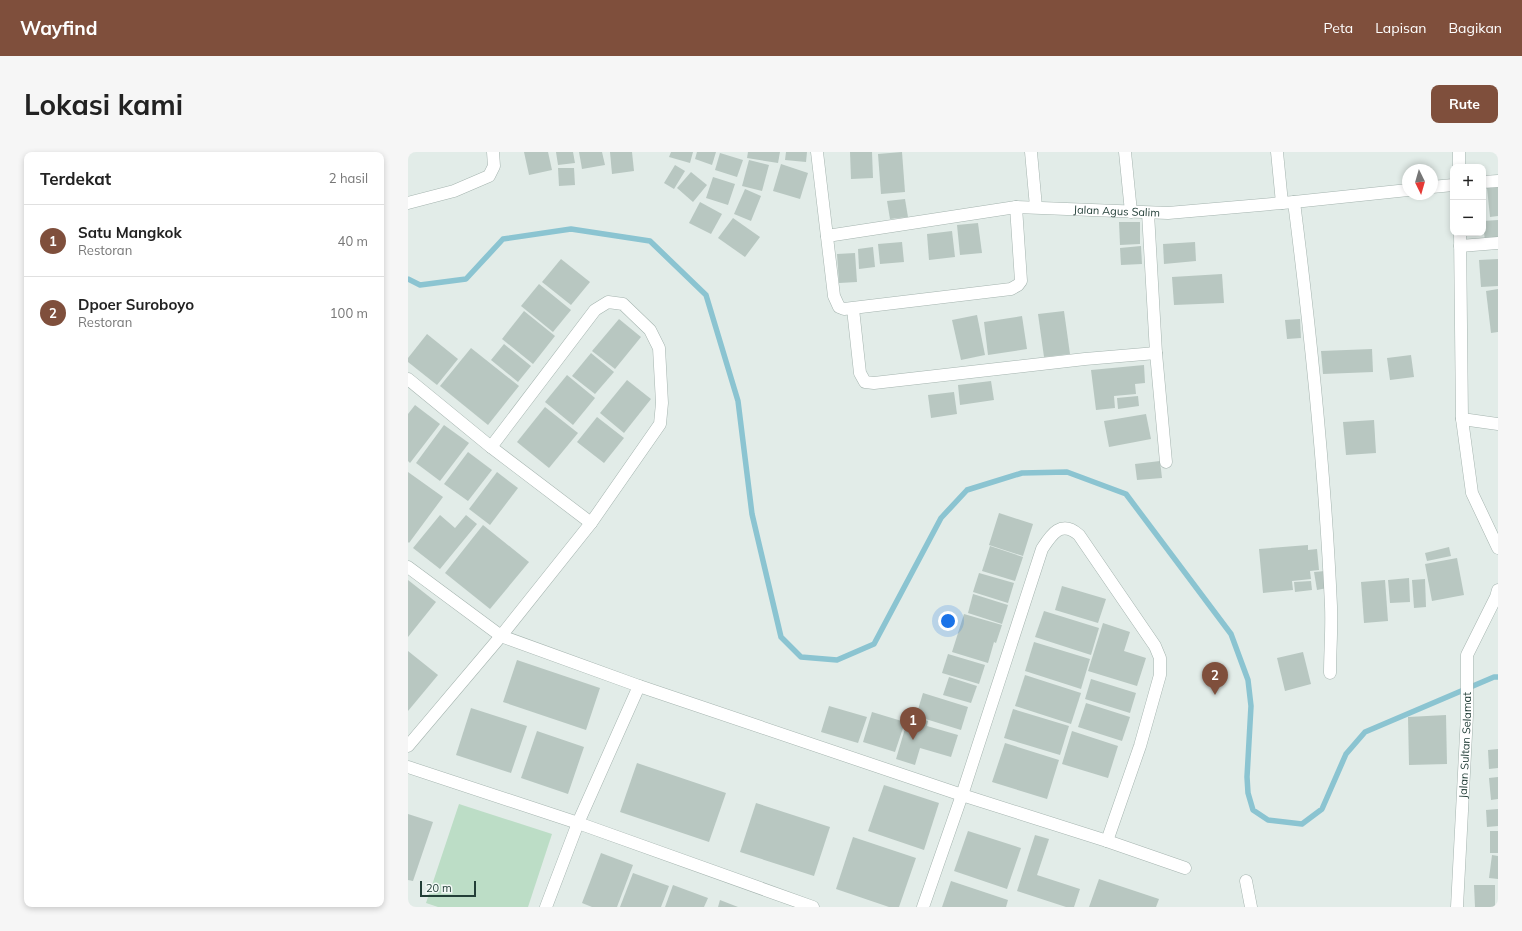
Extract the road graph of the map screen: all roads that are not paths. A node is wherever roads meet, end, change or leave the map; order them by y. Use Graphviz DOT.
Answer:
graph roads {
  1 [pos="493,152"];
  2 [pos="818,152"];
  3 [pos="1031,152"];
  4 [pos="1125,152"];
  5 [pos="1277,152"];
  6 [pos="1459,152"];
  7 [pos="1459,164"];
  8 [pos="1498,181"];
  9 [pos="1486,182"];
  10 [pos="1450,185"];
  11 [pos="1438,186"];
  12 [pos="1402,191"];
  13 [pos="1288,202"];
  14 [pos="408,203"];
  15 [pos="1016,207"];
  16 [pos="1036,207"];
  17 [pos="1131,212"];
  18 [pos="1148,213"];
  19 [pos="827,236"];
  20 [pos="1460,236"];
  21 [pos="1498,242"];
  22 [pos="1460,246"];
  23 [pos="853,309"];
  24 [pos="1156,353"];
  25 [pos="408,379"];
  26 [pos="1462,419"];
  27 [pos="1498,424"];
  28 [pos="491,447"];
  29 [pos="1166,462"];
  30 [pos="591,523"];
  31 [pos="1498,548"];
  32 [pos="408,567"];
  33 [pos="1498,590"];
  34 [pos="502,636"];
  35 [pos="1330,673"];
  36 [pos="639,686"];
  37 [pos="408,746"];
  38 [pos="408,767"];
  39 [pos="962,795"];
  40 [pos="578,823"];
  41 [pos="1107,841"];
  42 [pos="1185,868"];
  43 [pos="1246,881"];
  44 [pos="546,907"];
  45 [pos="813,907"];
  46 [pos="922,907"];
  47 [pos="1251,907"];
  48 [pos="1457,907"];
  1 -- 14 [label="street"];
  2 -- 19 [label="street"];
  3 -- 16 [label="street"];
  4 -- 17 [label="street"];
  5 -- 13 [label="street"];
  6 -- 7 [label="street"];
  8 -- 9 [label="street"];
  10 -- 11 [label="street"];
  12 -- 13 [label="street, Jalan Agus Salim"];
  13 -- 18 [label="street, Jalan Agus Salim"];
  13 -- 35 [label="street"];
  15 -- 16 [label="street, Jalan Agus Salim"];
  15 -- 19 [label="street, Jalan Agus Salim"];
  15 -- 23 [label="street"];
  16 -- 17 [label="street, Jalan Agus Salim"];
  17 -- 18 [label="street, Jalan Agus Salim"];
  18 -- 24 [label="street"];
  19 -- 23 [label="street"];
  20 -- 22 [label="street"];
  21 -- 22 [label="street"];
  22 -- 26 [label="street"];
  23 -- 24 [label="street"];
  24 -- 29 [label="street"];
  25 -- 28 [label="street"];
  26 -- 27 [label="street"];
  26 -- 31 [label="street"];
  28 -- 30 [label="street"];
  28 -- 30 [label="street"];
  30 -- 34 [label="street"];
  32 -- 34 [label="street"];
  33 -- 48 [label="street, Jalan Sultan Selamat"];
  34 -- 36 [label="street"];
  34 -- 37 [label="street"];
  36 -- 39 [label="street"];
  36 -- 40 [label="street"];
  38 -- 40 [label="street"];
  39 -- 41 [label="street"];
  39 -- 41 [label="street"];
  39 -- 46 [label="street"];
  40 -- 44 [label="street"];
  40 -- 45 [label="street"];
  41 -- 42 [label="street"];
  43 -- 47 [label="street"];
}
